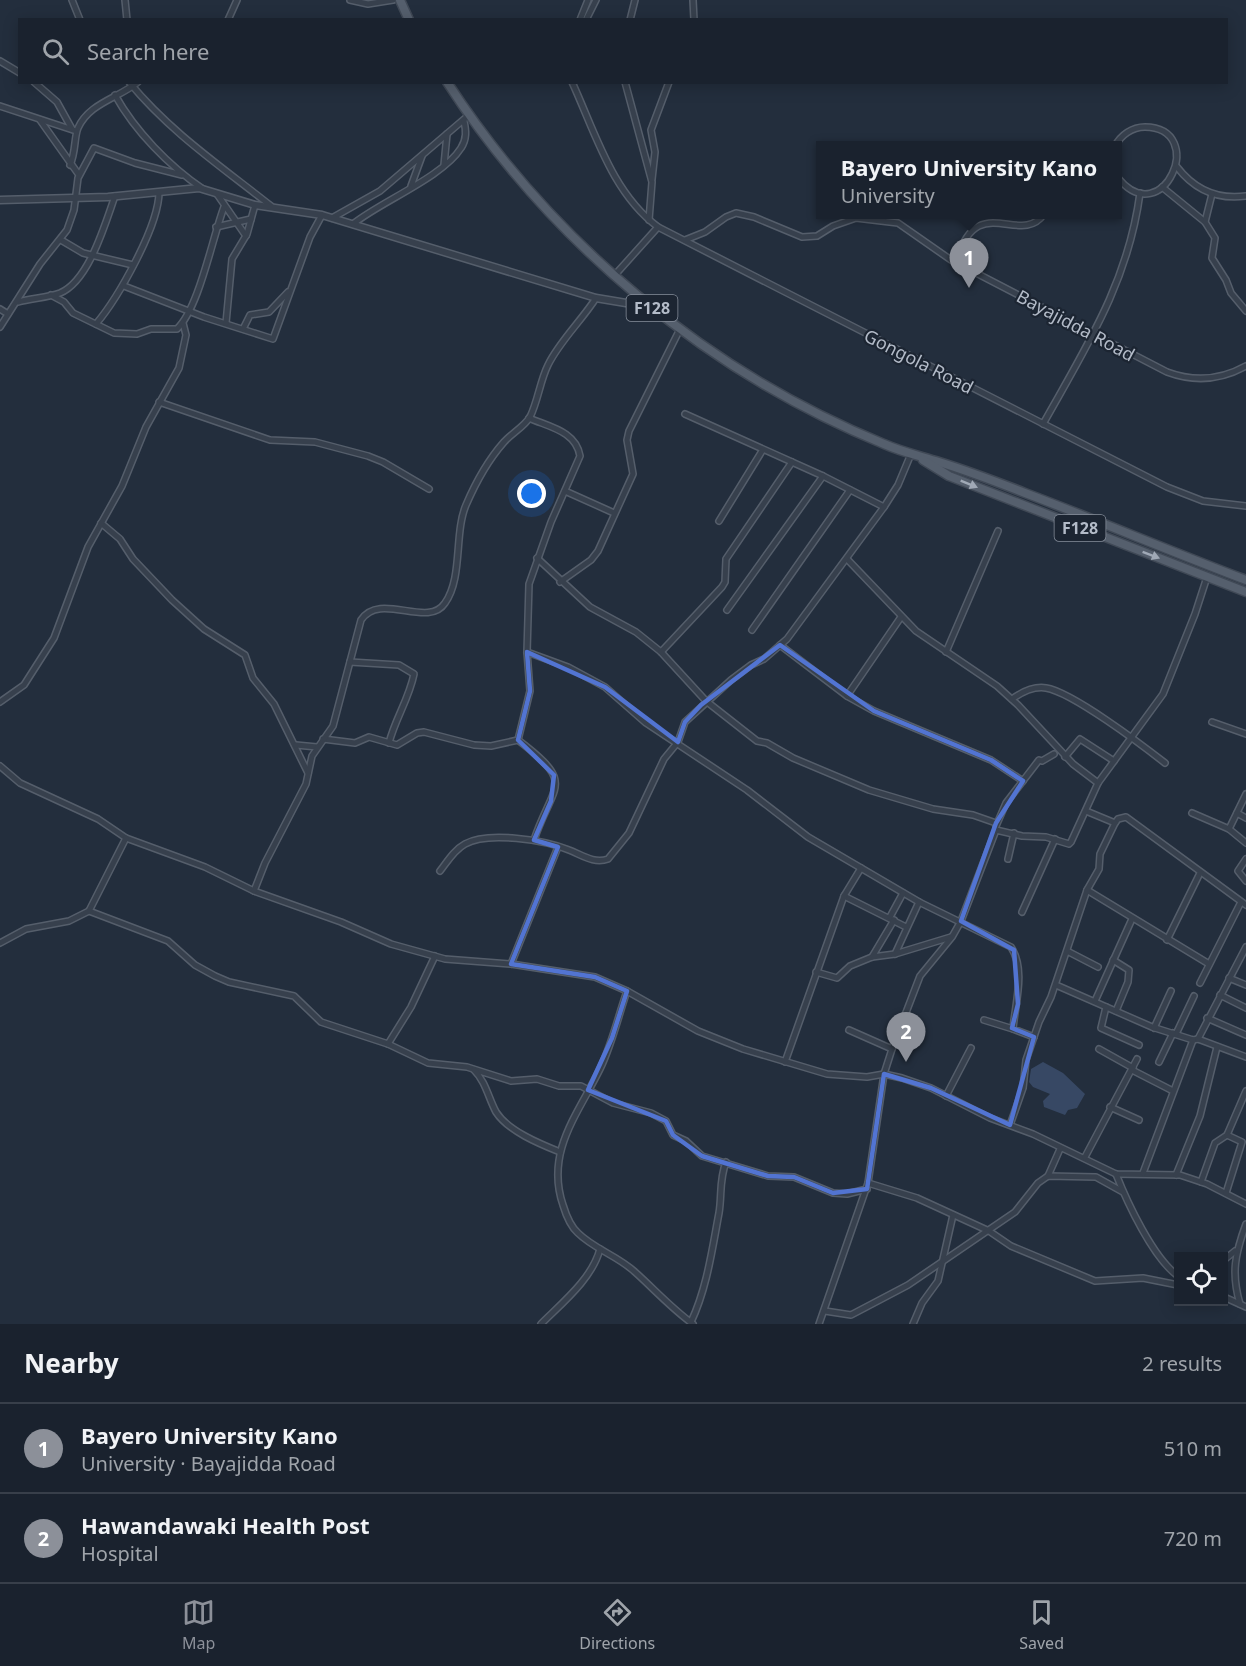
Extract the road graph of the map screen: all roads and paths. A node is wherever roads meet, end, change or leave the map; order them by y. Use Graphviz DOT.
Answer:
graph roads {
  1 [pos="72,0"];
  2 [pos="125,0"];
  3 [pos="237,0"];
  4 [pos="350,0"];
  5 [pos="393,0"];
  6 [pos="400,0"];
  7 [pos="588,0"];
  8 [pos="596,0"];
  9 [pos="635,0"];
  10 [pos="693,0"];
  11 [pos="79,18"];
  12 [pos="127,18"];
  13 [pos="229,18"];
  14 [pos="408,18"];
  15 [pos="581,18"];
  16 [pos="587,18"];
  17 [pos="630,18"];
  18 [pos="694,18"];
  19 [pos="0,61"];
  20 [pos="18,72"];
  21 [pos="36,84"];
  22 [pos="124,84"];
  23 [pos="133,84"];
  24 [pos="448,84"];
  25 [pos="573,84"];
  26 [pos="627,84"];
  27 [pos="668,84"];
  28 [pos="123,91"];
  29 [pos="115,95"];
  30 [pos="0,106"];
  31 [pos="39,118"];
  32 [pos="466,118"];
  33 [pos="74,130"];
  34 [pos="447,134"];
  35 [pos="1119,141"];
  36 [pos="422,154"];
  37 [pos="70,165"];
  38 [pos="444,165"];
  39 [pos="1177,167"];
  40 [pos="182,175"];
  41 [pos="79,176"];
  42 [pos="652,182"];
  43 [pos="411,186"];
  44 [pos="1122,187"];
  45 [pos="1162,187"];
  46 [pos="206,190"];
  47 [pos="159,192"];
  48 [pos="1140,193"];
  49 [pos="217,194"];
  50 [pos="1212,194"];
  51 [pos="115,196"];
  52 [pos="1246,196"];
  53 [pos="75,199"];
  54 [pos="0,200"];
  55 [pos="255,205"];
  56 [pos="271,206"];
  57 [pos="224,207"];
  58 [pos="322,215"];
  59 [pos="332,218"];
  60 [pos="251,219"];
  61 [pos="853,219"];
  62 [pos="863,219"];
  63 [pos="1041,219"];
  64 [pos="649,220"];
  65 [pos="235,222"];
  66 [pos="1205,222"];
  67 [pos="353,224"];
  68 [pos="216,227"];
  69 [pos="658,227"];
  70 [pos="246,236"];
  71 [pos="60,240"];
  72 [pos="685,240"];
  73 [pos="92,255"];
  74 [pos="956,262"];
  75 [pos="133,265"];
  76 [pos="614,276"];
  77 [pos="124,286"];
  78 [pos="291,288"];
  79 [pos="26,290"];
  80 [pos="51,295"];
  81 [pos="39,296"];
  82 [pos="637,296"];
  83 [pos="596,298"];
  84 [pos="18,302"];
  85 [pos="0,309"];
  86 [pos="189,311"];
  87 [pos="1246,311"];
  88 [pos="8,314"];
  89 [pos="183,323"];
  90 [pos="226,323"];
  91 [pos="96,324"];
  92 [pos="0,327"];
  93 [pos="680,328"];
  94 [pos="243,329"];
  95 [pos="1092,334"];
  96 [pos="1246,366"];
  97 [pos="159,402"];
  98 [pos="685,414"];
  99 [pos="530,418"];
  100 [pos="1043,424"];
  101 [pos="762,450"];
  102 [pos="914,455"];
  103 [pos="792,462"];
  104 [pos="823,476"];
  105 [pos="429,489"];
  106 [pos="850,490"];
  107 [pos="565,491"];
  108 [pos="1246,506"];
  109 [pos="884,507"];
  110 [pos="614,513"];
  111 [pos="719,521"];
  112 [pos="101,523"];
  113 [pos="998,531"];
  114 [pos="537,558"];
  115 [pos="847,558"];
  116 [pos="1207,577"];
  117 [pos="1246,580"];
  118 [pos="560,582"];
  119 [pos="1246,592"];
  120 [pos="727,610"];
  121 [pos="901,617"];
  122 [pos="752,630"];
  123 [pos="780,645"];
  124 [pos="527,652"];
  125 [pos="661,652"];
  126 [pos="946,652"];
  127 [pos="350,662"];
  128 [pos="847,696"];
  129 [pos="1012,699"];
  130 [pos="706,701"];
  131 [pos="0,702"];
  132 [pos="1212,722"];
  133 [pos="1246,734"];
  134 [pos="1132,738"];
  135 [pos="322,739"];
  136 [pos="518,741"];
  137 [pos="678,742"];
  138 [pos="388,743"];
  139 [pos="296,745"];
  140 [pos="317,747"];
  141 [pos="1054,753"];
  142 [pos="1065,757"];
  143 [pos="1114,761"];
  144 [pos="1165,762"];
  145 [pos="0,766"];
  146 [pos="309,775"];
  147 [pos="1023,781"];
  148 [pos="1098,783"];
  149 [pos="1246,794"];
  150 [pos="1244,802"];
  151 [pos="1086,810"];
  152 [pos="1192,813"];
  153 [pos="1238,813"];
  154 [pos="1246,818"];
  155 [pos="1115,823"];
  156 [pos="996,827"];
  157 [pos="1229,829"];
  158 [pos="1014,833"];
  159 [pos="126,838"];
  160 [pos="1055,839"];
  161 [pos="534,840"];
  162 [pos="1246,843"];
  163 [pos="558,847"];
  164 [pos="1008,859"];
  165 [pos="1246,859"];
  166 [pos="861,868"];
  167 [pos="440,871"];
  168 [pos="1200,873"];
  169 [pos="1246,881"];
  170 [pos="1087,890"];
  171 [pos="254,891"];
  172 [pos="903,893"];
  173 [pos="844,896"];
  174 [pos="919,902"];
  175 [pos="1243,903"];
  176 [pos="89,911"];
  177 [pos="1022,912"];
  178 [pos="892,918"];
  179 [pos="1132,919"];
  180 [pos="961,921"];
  181 [pos="906,927"];
  182 [pos="952,937"];
  183 [pos="1167,940"];
  184 [pos="0,943"];
  185 [pos="1246,947"];
  186 [pos="1067,951"];
  187 [pos="895,954"];
  188 [pos="435,956"];
  189 [pos="872,957"];
  190 [pos="1113,960"];
  191 [pos="511,964"];
  192 [pos="1209,964"];
  193 [pos="1098,966"];
  194 [pos="816,972"];
  195 [pos="1229,978"];
  196 [pos="1200,983"];
  197 [pos="1056,985"];
  198 [pos="1246,985"];
  199 [pos="627,991"];
  200 [pos="1171,991"];
  201 [pos="1220,995"];
  202 [pos="1194,996"];
  203 [pos="1095,1001"];
  204 [pos="1106,1007"];
  205 [pos="1246,1008"];
  206 [pos="1116,1011"];
  207 [pos="1207,1018"];
  208 [pos="984,1020"];
  209 [pos="1154,1028"];
  210 [pos="1013,1029"];
  211 [pos="849,1030"];
  212 [pos="1174,1034"];
  213 [pos="1246,1035"];
  214 [pos="1034,1037"];
  215 [pos="1196,1040"];
  216 [pos="388,1044"];
  217 [pos="1139,1045"];
  218 [pos="1217,1047"];
  219 [pos="971,1048"];
  220 [pos="892,1049"];
  221 [pos="1099,1049"];
  222 [pos="1246,1057"];
  223 [pos="1137,1059"];
  224 [pos="785,1062"];
  225 [pos="1160,1062"];
  226 [pos="1132,1069"];
  227 [pos="474,1070"];
  228 [pos="884,1074"];
  229 [pos="588,1090"];
  230 [pos="1173,1091"];
  231 [pos="1246,1091"];
  232 [pos="946,1096"];
  233 [pos="1110,1107"];
  234 [pos="1139,1120"];
  235 [pos="1010,1125"];
  236 [pos="1227,1135"];
  237 [pos="1060,1149"];
  238 [pos="560,1152"];
  239 [pos="1085,1157"];
  240 [pos="726,1162"];
  241 [pos="1107,1168"];
  242 [pos="1143,1173"];
  243 [pos="1116,1174"];
  244 [pos="1176,1175"];
  245 [pos="1048,1176"];
  246 [pos="1096,1177"];
  247 [pos="1201,1182"];
  248 [pos="868,1186"];
  249 [pos="1123,1192"];
  250 [pos="1226,1192"];
  251 [pos="1246,1204"];
  252 [pos="953,1215"];
  253 [pos="1246,1224"];
  254 [pos="989,1231"];
  255 [pos="600,1249"];
  256 [pos="1235,1251"];
  257 [pos="1228,1257"];
  258 [pos="941,1262"];
  259 [pos="1174,1271"];
  260 [pos="1174,1284"];
  261 [pos="1228,1299"];
  262 [pos="1243,1305"];
  263 [pos="825,1311"];
  264 [pos="692,1323"];
  265 [pos="541,1324"];
  266 [pos="819,1324"];
  267 [pos="913,1324"];
  1 -- 11 [label="street"];
  2 -- 12 [label="street"];
  3 -- 13 [label="street"];
  4 -- 5 [label="street"];
  6 -- 14 [label="main road"];
  7 -- 15 [label="street"];
  8 -- 16 [label="street"];
  9 -- 17 [label="street"];
  10 -- 18 [label="street"];
  19 -- 20 [label="street"];
  21 -- 33 [label="street"];
  22 -- 28 [label="street"];
  23 -- 28 [label="street"];
  23 -- 56 [label="street"];
  24 -- 32 [label="main road, F128"];
  25 -- 64 [label="street, Gongola Road"];
  26 -- 42 [label="street"];
  27 -- 42 [label="street"];
  28 -- 29 [label="street"];
  29 -- 33 [label="street"];
  29 -- 40 [label="street"];
  30 -- 31 [label="street"];
  31 -- 33 [label="street"];
  31 -- 37 [label="street"];
  32 -- 34 [label="street"];
  32 -- 38 [label="street"];
  32 -- 76 [label="main road, F128"];
  33 -- 37 [label="street"];
  34 -- 36 [label="street"];
  34 -- 38 [label="street"];
  35 -- 39 [label="street"];
  36 -- 43 [label="street"];
  36 -- 59 [label="street"];
  37 -- 41 [label="street"];
  38 -- 43 [label="street"];
  39 -- 45 [label="street"];
  39 -- 50 [label="street"];
  40 -- 41 [label="street"];
  40 -- 46 [label="street"];
  41 -- 53 [label="street"];
  42 -- 64 [label="street"];
  43 -- 67 [label="street"];
  44 -- 48 [label="street"];
  45 -- 48 [label="street"];
  45 -- 66 [label="street"];
  46 -- 47 [label="street"];
  46 -- 49 [label="street"];
  47 -- 51 [label="street"];
  47 -- 75 [label="street"];
  48 -- 95 [label="street"];
  49 -- 55 [label="street"];
  49 -- 57 [label="street"];
  50 -- 52 [label="street"];
  50 -- 66 [label="street"];
  51 -- 53 [label="street"];
  51 -- 73 [label="street"];
  53 -- 54 [label="street"];
  53 -- 71 [label="street"];
  55 -- 56 [label="street"];
  55 -- 60 [label="street"];
  56 -- 58 [label="street"];
  57 -- 65 [label="street"];
  57 -- 68 [label="street"];
  58 -- 59 [label="street"];
  58 -- 78 [label="street"];
  59 -- 67 [label="street"];
  60 -- 65 [label="street"];
  60 -- 70 [label="street"];
  61 -- 72 [label="street, Bayajidda Road"];
  62 -- 74 [label="street, Bayajidda Road"];
  63 -- 74 [label="street"];
  64 -- 69 [label="street, Gongola Road"];
  65 -- 68 [label="street"];
  65 -- 70 [label="street"];
  66 -- 87 [label="street"];
  67 -- 83 [label="street"];
  68 -- 86 [label="street"];
  69 -- 72 [label="street, Gongola Road"];
  69 -- 76 [label="street"];
  70 -- 90 [label="street"];
  71 -- 73 [label="street"];
  71 -- 79 [label="street"];
  72 -- 100 [label="street, Gongola Road"];
  73 -- 75 [label="street"];
  73 -- 80 [label="street"];
  74 -- 95 [label="street, Bayajidda Road"];
  75 -- 77 [label="street"];
  76 -- 82 [label="main road, F128"];
  77 -- 86 [label="street"];
  77 -- 91 [label="street"];
  78 -- 94 [label="street"];
  78 -- 94 [label="street"];
  79 -- 81 [label="street"];
  79 -- 84 [label="street"];
  80 -- 81 [label="street"];
  80 -- 91 [label="street"];
  81 -- 84 [label="street"];
  82 -- 83 [label="street"];
  82 -- 93 [label="main road, F128"];
  83 -- 99 [label="street"];
  84 -- 88 [label="street"];
  85 -- 88 [label="street"];
  86 -- 89 [label="street"];
  86 -- 90 [label="street"];
  88 -- 92 [label="street"];
  89 -- 91 [label="street"];
  89 -- 97 [label="street"];
  90 -- 94 [label="street"];
  93 -- 102 [label="main road, F128"];
  93 -- 110 [label="street"];
  95 -- 96 [label="street, Bayajidda Road"];
  95 -- 100 [label="street"];
  97 -- 105 [label="street"];
  97 -- 112 [label="street"];
  98 -- 101 [label="street"];
  99 -- 107 [label="street"];
  99 -- 127 [label="street"];
  100 -- 108 [label="street, Gongola Road"];
  101 -- 103 [label="street"];
  101 -- 111 [label="street"];
  102 -- 109 [label="street"];
  102 -- 116 [label="main road, F128, one-way"];
  102 -- 117 [label="main road, F128"];
  103 -- 104 [label="street"];
  103 -- 125 [label="street"];
  104 -- 106 [label="street"];
  104 -- 120 [label="street"];
  106 -- 109 [label="street"];
  106 -- 122 [label="street"];
  107 -- 110 [label="street"];
  107 -- 114 [label="street"];
  109 -- 115 [label="street"];
  110 -- 118 [label="street"];
  112 -- 131 [label="street"];
  112 -- 139 [label="street"];
  113 -- 126 [label="street"];
  114 -- 118 [label="street"];
  114 -- 124 [label="street"];
  115 -- 121 [label="street"];
  115 -- 123 [label="street"];
  116 -- 119 [label="main road, F128"];
  116 -- 134 [label="street"];
  118 -- 125 [label="street"];
  121 -- 126 [label="street"];
  121 -- 128 [label="street"];
  123 -- 128 [label="street"];
  123 -- 130 [label="street"];
  124 -- 136 [label="street"];
  124 -- 137 [label="street"];
  125 -- 130 [label="street"];
  126 -- 129 [label="street"];
  127 -- 135 [label="street"];
  127 -- 138 [label="street"];
  128 -- 147 [label="street"];
  129 -- 134 [label="street"];
  129 -- 142 [label="street"];
  130 -- 137 [label="street"];
  130 -- 156 [label="street"];
  132 -- 133 [label="street"];
  134 -- 143 [label="street"];
  134 -- 144 [label="street"];
  135 -- 138 [label="street"];
  135 -- 140 [label="street"];
  136 -- 138 [label="street"];
  136 -- 161 [label="street"];
  137 -- 163 [label="street"];
  137 -- 166 [label="street"];
  139 -- 140 [label="street"];
  139 -- 146 [label="street"];
  140 -- 146 [label="street"];
  141 -- 147 [label="street"];
  142 -- 143 [label="street"];
  142 -- 148 [label="street"];
  143 -- 148 [label="street"];
  145 -- 159 [label="street"];
  146 -- 171 [label="street"];
  147 -- 156 [label="street"];
  148 -- 151 [label="street"];
  149 -- 150 [label="street"];
  150 -- 153 [label="street"];
  151 -- 155 [label="street"];
  151 -- 160 [label="street"];
  152 -- 157 [label="street"];
  153 -- 154 [label="street"];
  153 -- 157 [label="street"];
  155 -- 168 [label="street"];
  155 -- 170 [label="street"];
  156 -- 158 [label="street"];
  156 -- 180 [label="street"];
  157 -- 162 [label="street"];
  158 -- 160 [label="street"];
  158 -- 164 [label="street"];
  159 -- 171 [label="street"];
  159 -- 176 [label="street"];
  160 -- 177 [label="street"];
  161 -- 163 [label="street"];
  161 -- 167 [label="street"];
  163 -- 191 [label="street"];
  165 -- 169 [label="street"];
  166 -- 172 [label="street"];
  166 -- 173 [label="street"];
  168 -- 175 [label="street"];
  168 -- 183 [label="street"];
  170 -- 179 [label="street"];
  170 -- 186 [label="street"];
  171 -- 188 [label="street"];
  172 -- 174 [label="street"];
  172 -- 178 [label="street"];
  173 -- 178 [label="street"];
  173 -- 194 [label="street"];
  174 -- 180 [label="street"];
  174 -- 181 [label="street"];
  175 -- 192 [label="street"];
  176 -- 184 [label="street"];
  176 -- 216 [label="street"];
  178 -- 181 [label="street"];
  178 -- 189 [label="street"];
  179 -- 183 [label="street"];
  179 -- 190 [label="street"];
  180 -- 182 [label="street"];
  180 -- 210 [label="street"];
  181 -- 187 [label="street"];
  182 -- 187 [label="street"];
  182 -- 220 [label="street"];
  183 -- 192 [label="street"];
  185 -- 195 [label="street"];
  186 -- 193 [label="street"];
  186 -- 197 [label="street"];
  187 -- 189 [label="street"];
  188 -- 191 [label="street"];
  188 -- 216 [label="street"];
  189 -- 194 [label="street"];
  190 -- 203 [label="street"];
  190 -- 206 [label="street"];
  191 -- 199 [label="street"];
  192 -- 196 [label="street"];
  194 -- 224 [label="street"];
  195 -- 198 [label="street"];
  195 -- 201 [label="street"];
  197 -- 203 [label="street"];
  197 -- 214 [label="street"];
  199 -- 224 [label="street"];
  199 -- 229 [label="street"];
  200 -- 209 [label="street"];
  201 -- 205 [label="street"];
  201 -- 207 [label="street"];
  202 -- 212 [label="street"];
  203 -- 204 [label="street"];
  204 -- 206 [label="street"];
  204 -- 217 [label="street"];
  206 -- 209 [label="street"];
  207 -- 213 [label="street"];
  207 -- 215 [label="street"];
  208 -- 210 [label="street"];
  209 -- 212 [label="street"];
  210 -- 214 [label="street"];
  211 -- 220 [label="street"];
  212 -- 215 [label="street"];
  212 -- 225 [label="street"];
  214 -- 235 [label="street"];
  215 -- 218 [label="street"];
  215 -- 230 [label="street"];
  216 -- 227 [label="street"];
  218 -- 222 [label="street"];
  218 -- 244 [label="street"];
  219 -- 232 [label="street"];
  220 -- 228 [label="street"];
  221 -- 226 [label="street"];
  223 -- 226 [label="street"];
  224 -- 228 [label="street"];
  226 -- 230 [label="street"];
  226 -- 233 [label="street"];
  227 -- 229 [label="street"];
  227 -- 238 [label="street"];
  228 -- 232 [label="street"];
  228 -- 248 [label="street"];
  229 -- 238 [label="street"];
  229 -- 240 [label="street"];
  230 -- 242 [label="street"];
  231 -- 236 [label="street"];
  232 -- 235 [label="street"];
  233 -- 234 [label="street"];
  233 -- 239 [label="street"];
  235 -- 237 [label="street"];
  236 -- 247 [label="street"];
  236 -- 250 [label="street"];
  237 -- 239 [label="street"];
  237 -- 245 [label="street"];
  238 -- 255 [label="street"];
  239 -- 241 [label="street"];
  240 -- 248 [label="street"];
  240 -- 264 [label="street"];
  241 -- 243 [label="street"];
  241 -- 246 [label="street"];
  242 -- 243 [label="street"];
  242 -- 244 [label="street"];
  243 -- 249 [label="street"];
  244 -- 247 [label="street"];
  245 -- 246 [label="street"];
  245 -- 254 [label="street"];
  246 -- 249 [label="street"];
  247 -- 250 [label="street"];
  248 -- 252 [label="street"];
  248 -- 263 [label="street"];
  249 -- 259 [label="street"];
  250 -- 251 [label="street"];
  252 -- 254 [label="street"];
  252 -- 258 [label="street"];
  253 -- 256 [label="street"];
  254 -- 258 [label="street"];
  254 -- 260 [label="street"];
  255 -- 264 [label="street"];
  255 -- 265 [label="street"];
  256 -- 257 [label="street"];
  256 -- 262 [label="street"];
  258 -- 263 [label="street"];
  258 -- 267 [label="street"];
  261 -- 262 [label="street"];
  263 -- 266 [label="street"];
}
